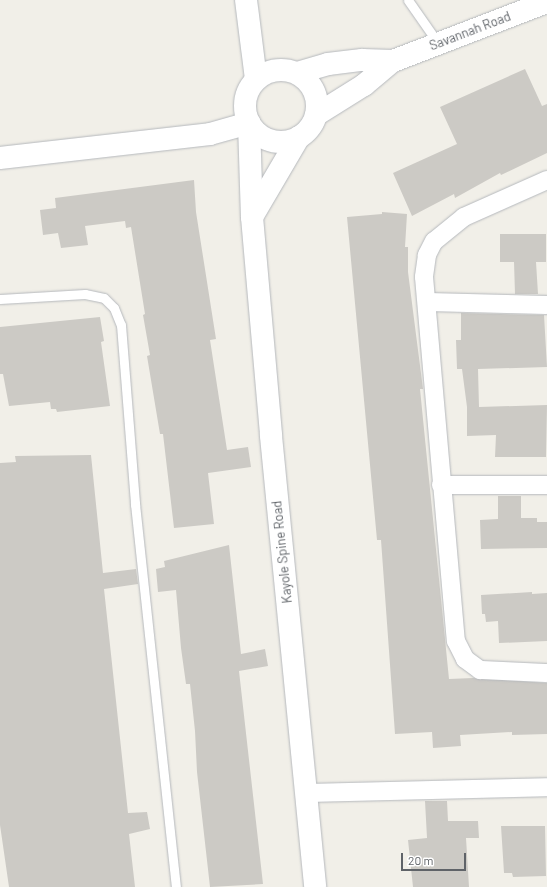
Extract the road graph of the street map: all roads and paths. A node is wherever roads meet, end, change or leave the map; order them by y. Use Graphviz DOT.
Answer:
graph roads {
  1 [pos="246,0"];
  2 [pos="408,0"];
  3 [pos="547,2"];
  4 [pos="438,43"];
  5 [pos="393,61"];
  6 [pos="297,73"];
  7 [pos="256,79"];
  8 [pos="316,115"];
  9 [pos="249,123"];
  10 [pos="299,137"];
  11 [pos="0,158"];
  12 [pos="547,180"];
  13 [pos="252,217"];
  14 [pos="0,299"];
  15 [pos="427,302"];
  16 [pos="547,305"];
  17 [pos="441,485"];
  18 [pos="547,485"];
  19 [pos="547,673"];
  20 [pos="547,787"];
  21 [pos="306,793"];
  22 [pos="176,887"];
  23 [pos="315,887"];
  1 -- 7 [label="main road"];
  2 -- 4 [label="lane"];
  3 -- 4 [label="main road, Savannah Road"];
  4 -- 5 [label="main road, Savannah Road"];
  5 -- 6 [label="main road, Savannah Road"];
  5 -- 8 [label="main road, Savannah Road"];
  6 -- 7 [label="main road"];
  6 -- 8 [label="main road"];
  7 -- 9 [label="main road"];
  8 -- 10 [label="main road"];
  9 -- 10 [label="main road"];
  9 -- 11 [label="main road"];
  9 -- 13 [label="main road, Kayole Spine Road"];
  10 -- 13 [label="main road"];
  12 -- 15 [label="street"];
  13 -- 21 [label="main road, Kayole Spine Road"];
  14 -- 22 [label="lane"];
  15 -- 16 [label="street"];
  15 -- 17 [label="street"];
  17 -- 18 [label="street"];
  17 -- 19 [label="street"];
  20 -- 21 [label="street"];
  21 -- 23 [label="main road, Kayole Spine Road"];
}
